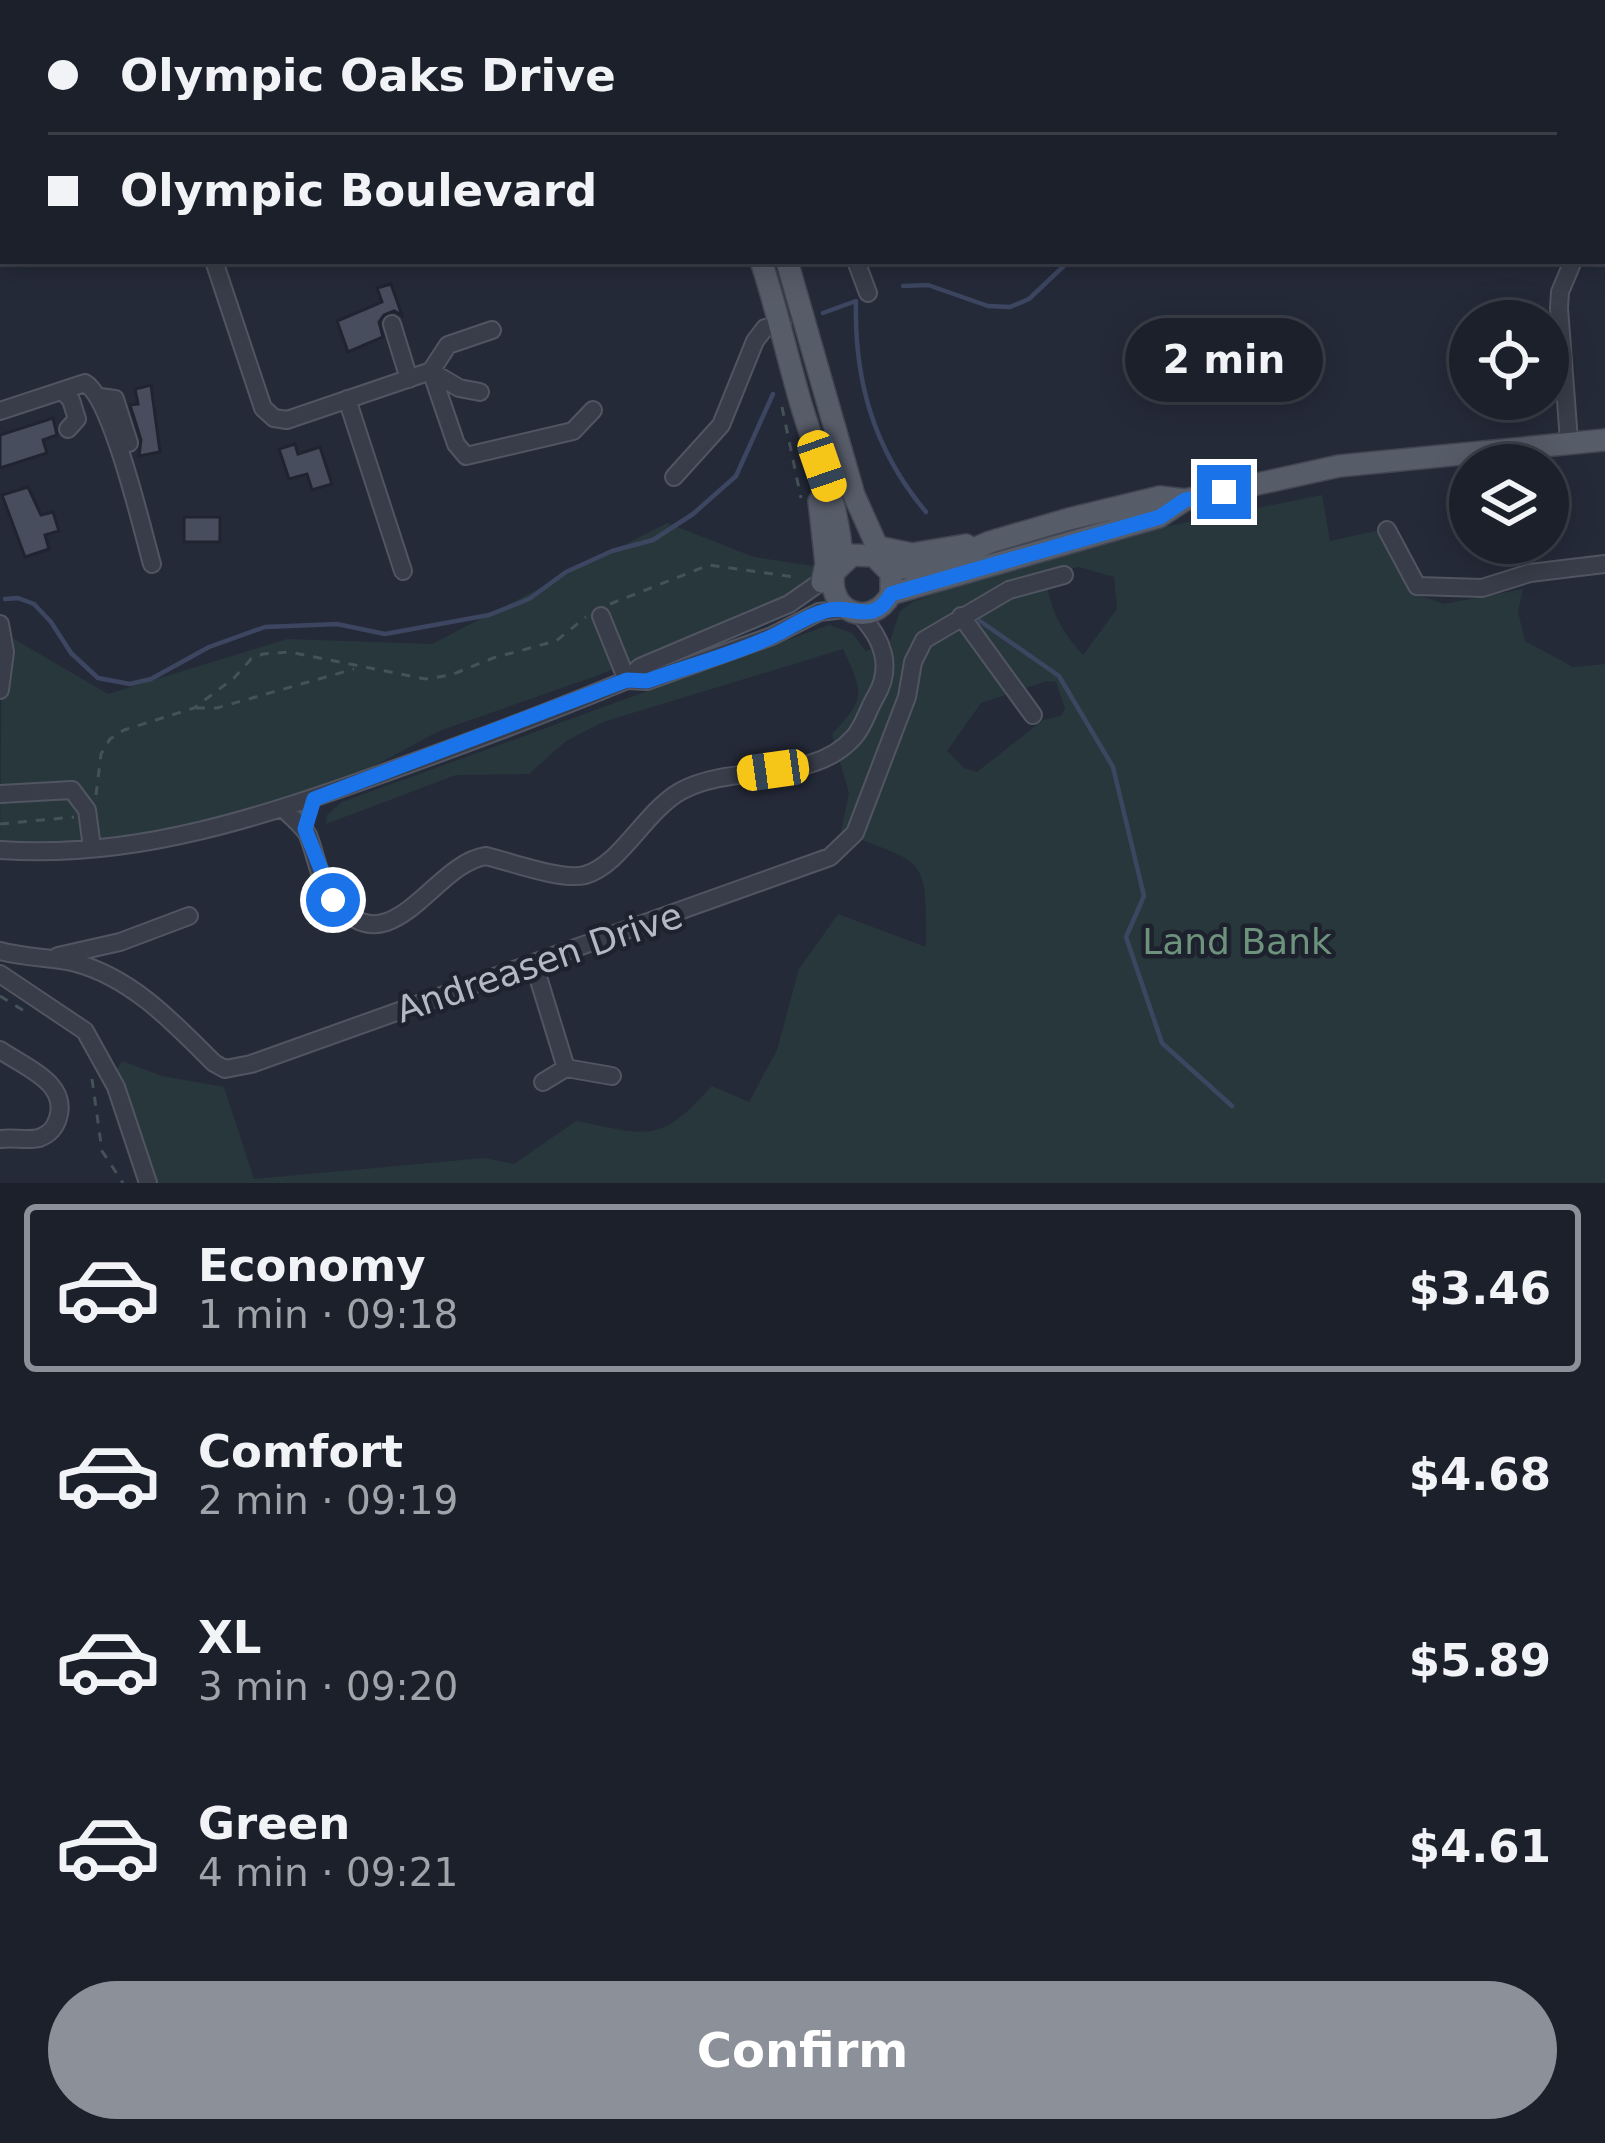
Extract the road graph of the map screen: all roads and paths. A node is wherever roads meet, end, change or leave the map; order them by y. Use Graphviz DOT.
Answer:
graph roads {
  1 [pos="215,264"];
  2 [pos="762,264"];
  3 [pos="788,264"];
  4 [pos="857,264"];
  5 [pos="1572,264"];
  6 [pos="868,292"];
  7 [pos="782,323"];
  8 [pos="392,324"];
  9 [pos="492,330"];
  10 [pos="431,371"];
  11 [pos="409,379"];
  12 [pos="63,391"];
  13 [pos="480,392"];
  14 [pos="100,397"];
  15 [pos="347,399"];
  16 [pos="593,410"];
  17 [pos="0,411"];
  18 [pos="68,430"];
  19 [pos="1605,440"];
  20 [pos="1569,441"];
  21 [pos="129,443"];
  22 [pos="674,477"];
  23 [pos="1185,500"];
  24 [pos="1387,530"];
  25 [pos="883,559"];
  26 [pos="152,564"];
  27 [pos="1605,564"];
  28 [pos="403,571"];
  29 [pos="825,574"];
  30 [pos="1064,575"];
  31 [pos="870,612"];
  32 [pos="602,616"];
  33 [pos="961,616"];
  34 [pos="0,624"];
  35 [pos="360,667"];
  36 [pos="627,680"];
  37 [pos="0,690"];
  38 [pos="194,708"];
  39 [pos="1033,715"];
  40 [pos="0,794"];
  41 [pos="314,799"];
  42 [pos="283,808"];
  43 [pos="87,810"];
  44 [pos="0,824"];
  45 [pos="305,829"];
  46 [pos="92,848"];
  47 [pos="0,850"];
  48 [pos="190,916"];
  49 [pos="0,951"];
  50 [pos="45,958"];
  51 [pos="534,964"];
  52 [pos="0,974"];
  53 [pos="0,996"];
  54 [pos="37,1019"];
  55 [pos="0,1050"];
  56 [pos="566,1068"];
  57 [pos="88,1069"];
  58 [pos="612,1076"];
  59 [pos="543,1082"];
  60 [pos="0,1139"];
  61 [pos="123,1183"];
  62 [pos="148,1183"];
  1 -- 15 [label="street"];
  2 -- 7 [label="main road"];
  3 -- 25 [label="main road"];
  4 -- 6 [label="street"];
  5 -- 20 [label="street"];
  7 -- 22 [label="street"];
  7 -- 29 [label="main road"];
  8 -- 11 [label="street"];
  9 -- 10 [label="street"];
  10 -- 11 [label="street"];
  10 -- 13 [label="street"];
  10 -- 16 [label="street"];
  11 -- 15 [label="street"];
  12 -- 14 [label="street"];
  12 -- 17 [label="street"];
  12 -- 18 [label="street"];
  14 -- 21 [label="street"];
  14 -- 26 [label="street"];
  15 -- 28 [label="street"];
  19 -- 20 [label="main road"];
  20 -- 23 [label="main road"];
  23 -- 25 [label="main road"];
  23 -- 31 [label="main road"];
  24 -- 27 [label="street"];
  25 -- 29 [label="main road"];
  25 -- 31 [label="main road"];
  29 -- 31 [label="main road"];
  29 -- 35 [label="path"];
  29 -- 36 [label="street"];
  30 -- 33 [label="street, Andreasen Drive"];
  31 -- 36 [label="street"];
  31 -- 45 [label="street"];
  32 -- 36 [label="street"];
  33 -- 39 [label="street"];
  33 -- 51 [label="street, Andreasen Drive"];
  34 -- 37 [label="street"];
  35 -- 38 [label="path"];
  35 -- 38 [label="path"];
  36 -- 41 [label="street"];
  38 -- 43 [label="path"];
  40 -- 43 [label="street"];
  41 -- 42 [label="street"];
  41 -- 45 [label="street"];
  42 -- 45 [label="street"];
  42 -- 46 [label="street"];
  43 -- 44 [label="path"];
  43 -- 46 [label="street"];
  46 -- 47 [label="street"];
  48 -- 50 [label="street"];
  49 -- 50 [label="street, Andreasen Drive"];
  50 -- 51 [label="street, Andreasen Drive"];
  51 -- 56 [label="street"];
  52 -- 62 [label="street"];
  53 -- 54 [label="path"];
  55 -- 60 [label="street"];
  56 -- 58 [label="street"];
  56 -- 59 [label="street"];
  57 -- 61 [label="path"];
}
